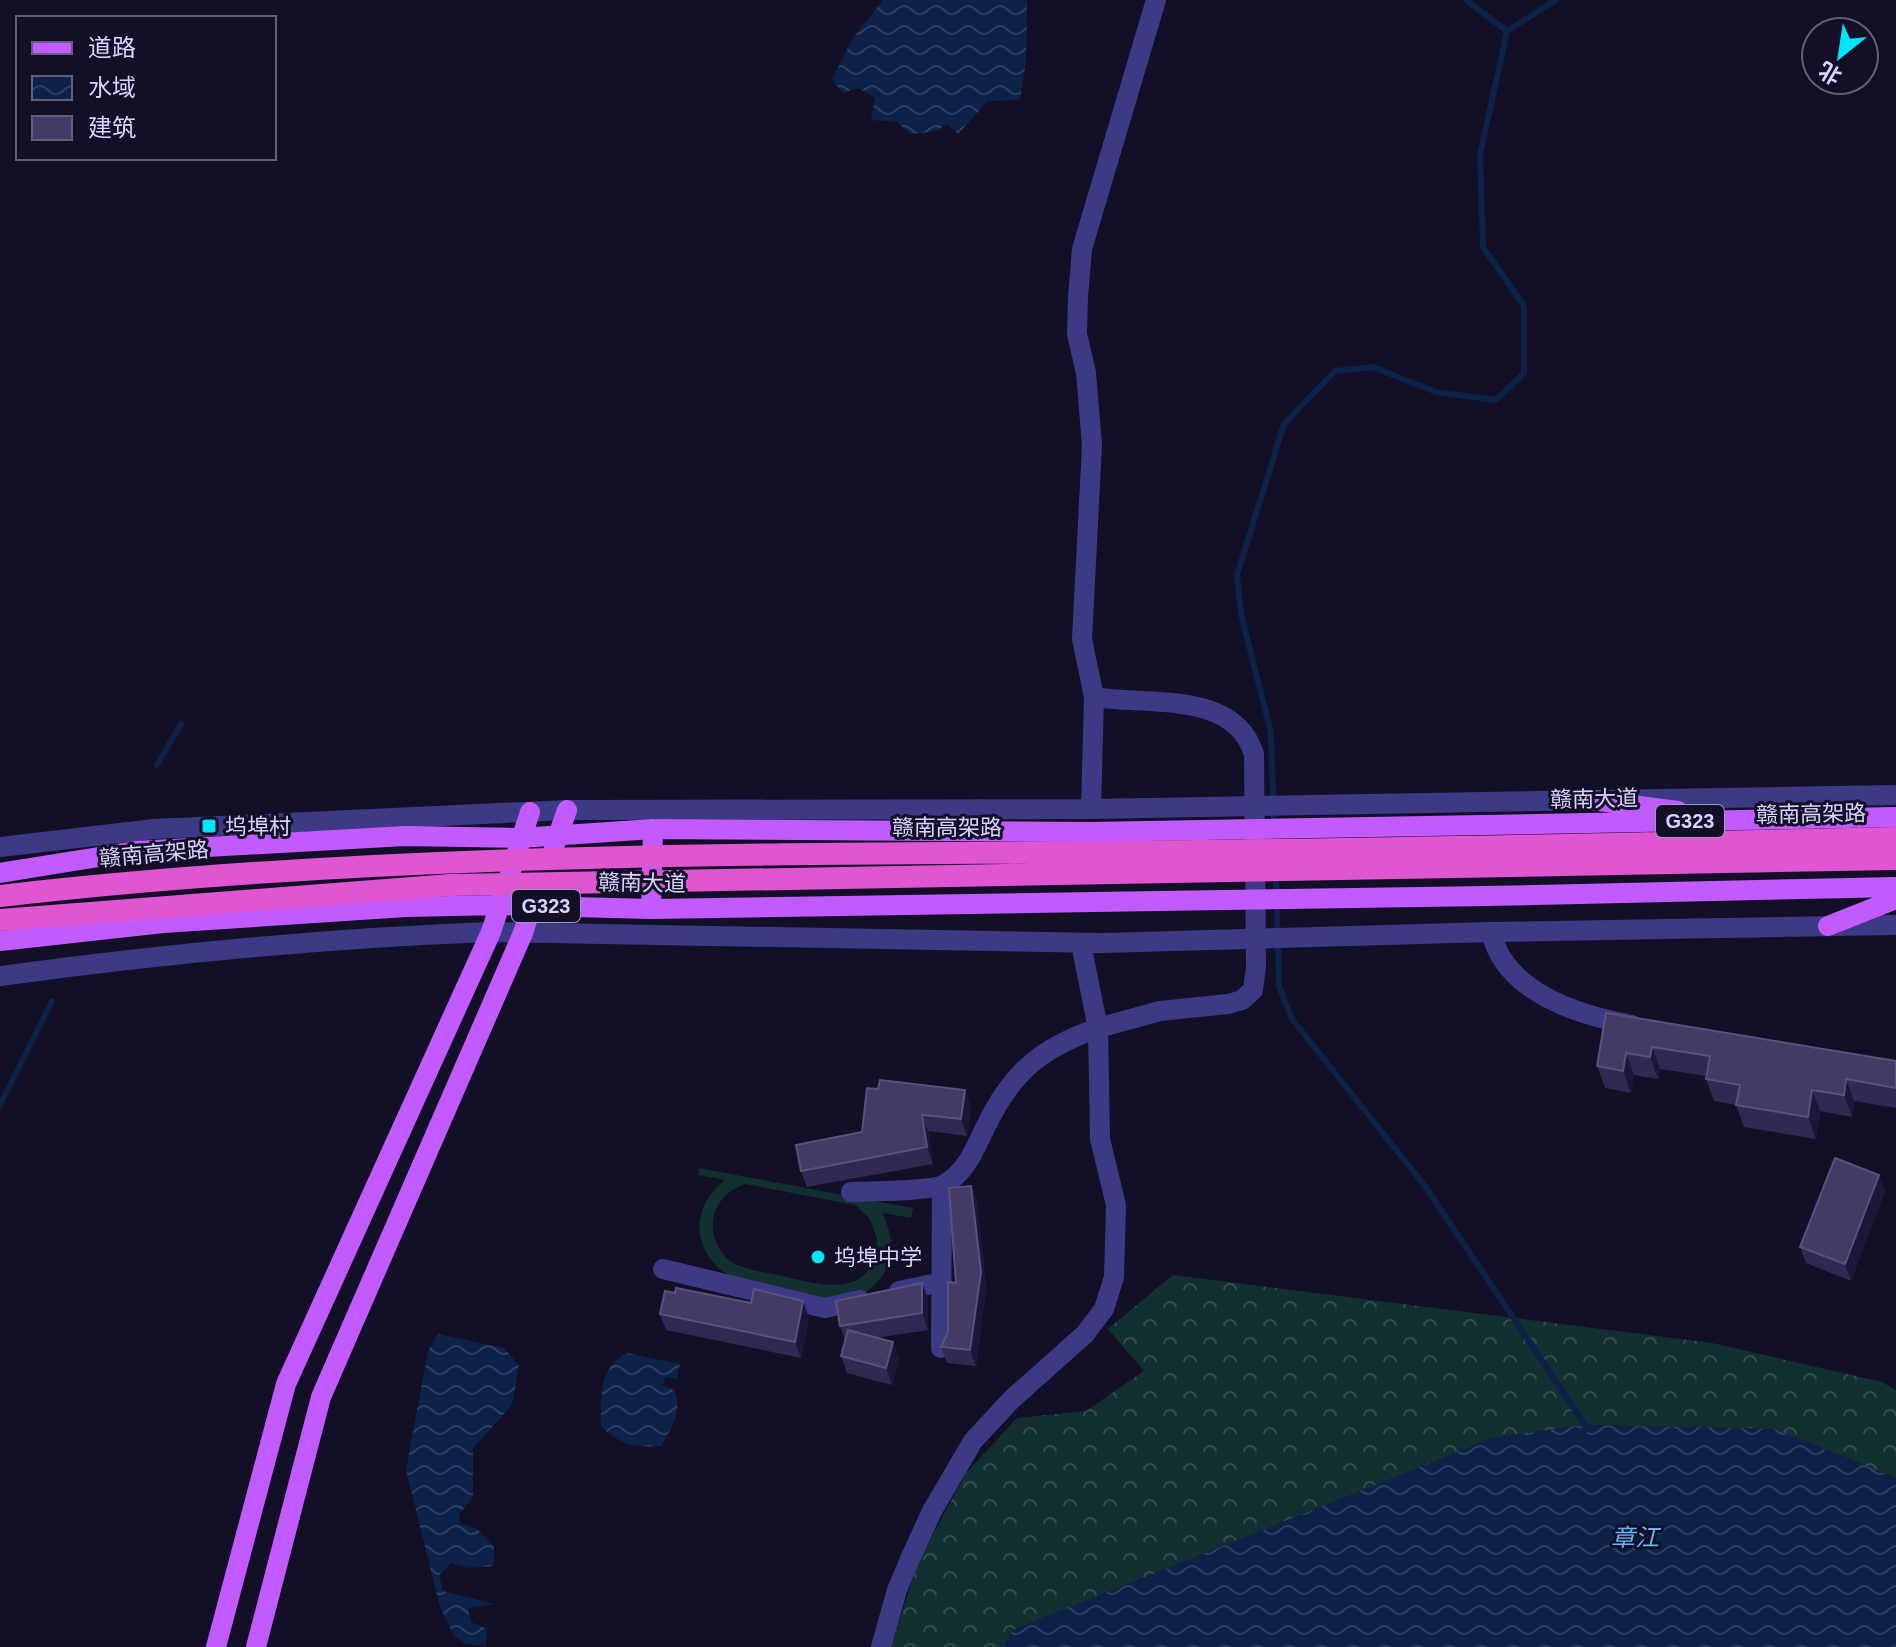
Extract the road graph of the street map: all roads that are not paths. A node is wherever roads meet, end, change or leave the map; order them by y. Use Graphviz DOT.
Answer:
graph roads {
  1 [pos="1156,0"];
  2 [pos="1094,697"];
  3 [pos="1896,795"];
  4 [pos="1591,800"];
  5 [pos="1091,809"];
  6 [pos="567,810"];
  7 [pos="530,812"];
  8 [pos="1896,817"];
  9 [pos="1749,821"];
  10 [pos="653,829"];
  11 [pos="405,836"];
  12 [pos="557,837"];
  13 [pos="520,838"];
  14 [pos="1896,838"];
  15 [pos="0,847"];
  16 [pos="1896,859"];
  17 [pos="0,873"];
  18 [pos="1896,887"];
  19 [pos="0,896"];
  20 [pos="1896,899"];
  21 [pos="501,905"];
  22 [pos="532,905"];
  23 [pos="406,907"];
  24 [pos="651,909"];
  25 [pos="0,920"];
  26 [pos="1896,925"];
  27 [pos="1828,926"];
  28 [pos="491,932"];
  29 [pos="1491,932"];
  30 [pos="523,933"];
  31 [pos="0,941"];
  32 [pos="1081,944"];
  33 [pos="0,976"];
  34 [pos="1098,1028"];
  35 [pos="1650,1028"];
  36 [pos="942,1186"];
  37 [pos="851,1192"];
  38 [pos="663,1269"];
  39 [pos="942,1282"];
  40 [pos="941,1348"];
  41 [pos="216,1647"];
  42 [pos="256,1647"];
  43 [pos="881,1647"];
  1 -- 2 [label="street"];
  2 -- 5 [label="street"];
  2 -- 34 [label="street"];
  3 -- 4 [label="street"];
  4 -- 5 [label="street, bridge"];
  4 -- 9 [label="main road"];
  5 -- 6 [label="street"];
  6 -- 7 [label="street"];
  6 -- 12 [label="main road"];
  7 -- 13 [label="main road"];
  7 -- 15 [label="street"];
  8 -- 9 [label="main road, 赣南大道 / G323"];
  9 -- 10 [label="main road, 赣南大道 / G323, bridge"];
  10 -- 12 [label="main road"];
  10 -- 24 [label="main road"];
  11 -- 13 [label="main road"];
  11 -- 17 [label="main road"];
  11 -- 23 [label="main road"];
  12 -- 13 [label="main road"];
  12 -- 22 [label="main road"];
  13 -- 21 [label="main road"];
  14 -- 19 [label="highway, 赣南高架路, bridge"];
  16 -- 25 [label="highway, bridge"];
  18 -- 24 [label="main road, 赣南大道 / G323, bridge"];
  20 -- 27 [label="main road"];
  21 -- 22 [label="main road, 赣南大道 / G323"];
  21 -- 23 [label="main road, 赣南大道 / G323"];
  21 -- 28 [label="main road"];
  22 -- 24 [label="main road, 赣南大道 / G323"];
  22 -- 30 [label="main road"];
  23 -- 31 [label="main road, 赣南大道 / G323"];
  26 -- 27 [label="street"];
  27 -- 29 [label="street"];
  28 -- 30 [label="street"];
  28 -- 33 [label="street"];
  28 -- 41 [label="main road"];
  29 -- 32 [label="street, bridge"];
  29 -- 35 [label="street"];
  30 -- 32 [label="street"];
  30 -- 42 [label="main road"];
  32 -- 34 [label="street"];
  34 -- 36 [label="street"];
  34 -- 43 [label="street"];
  36 -- 37 [label="street"];
  36 -- 39 [label="street"];
  38 -- 39 [label="street"];
  39 -- 40 [label="street"];
}
